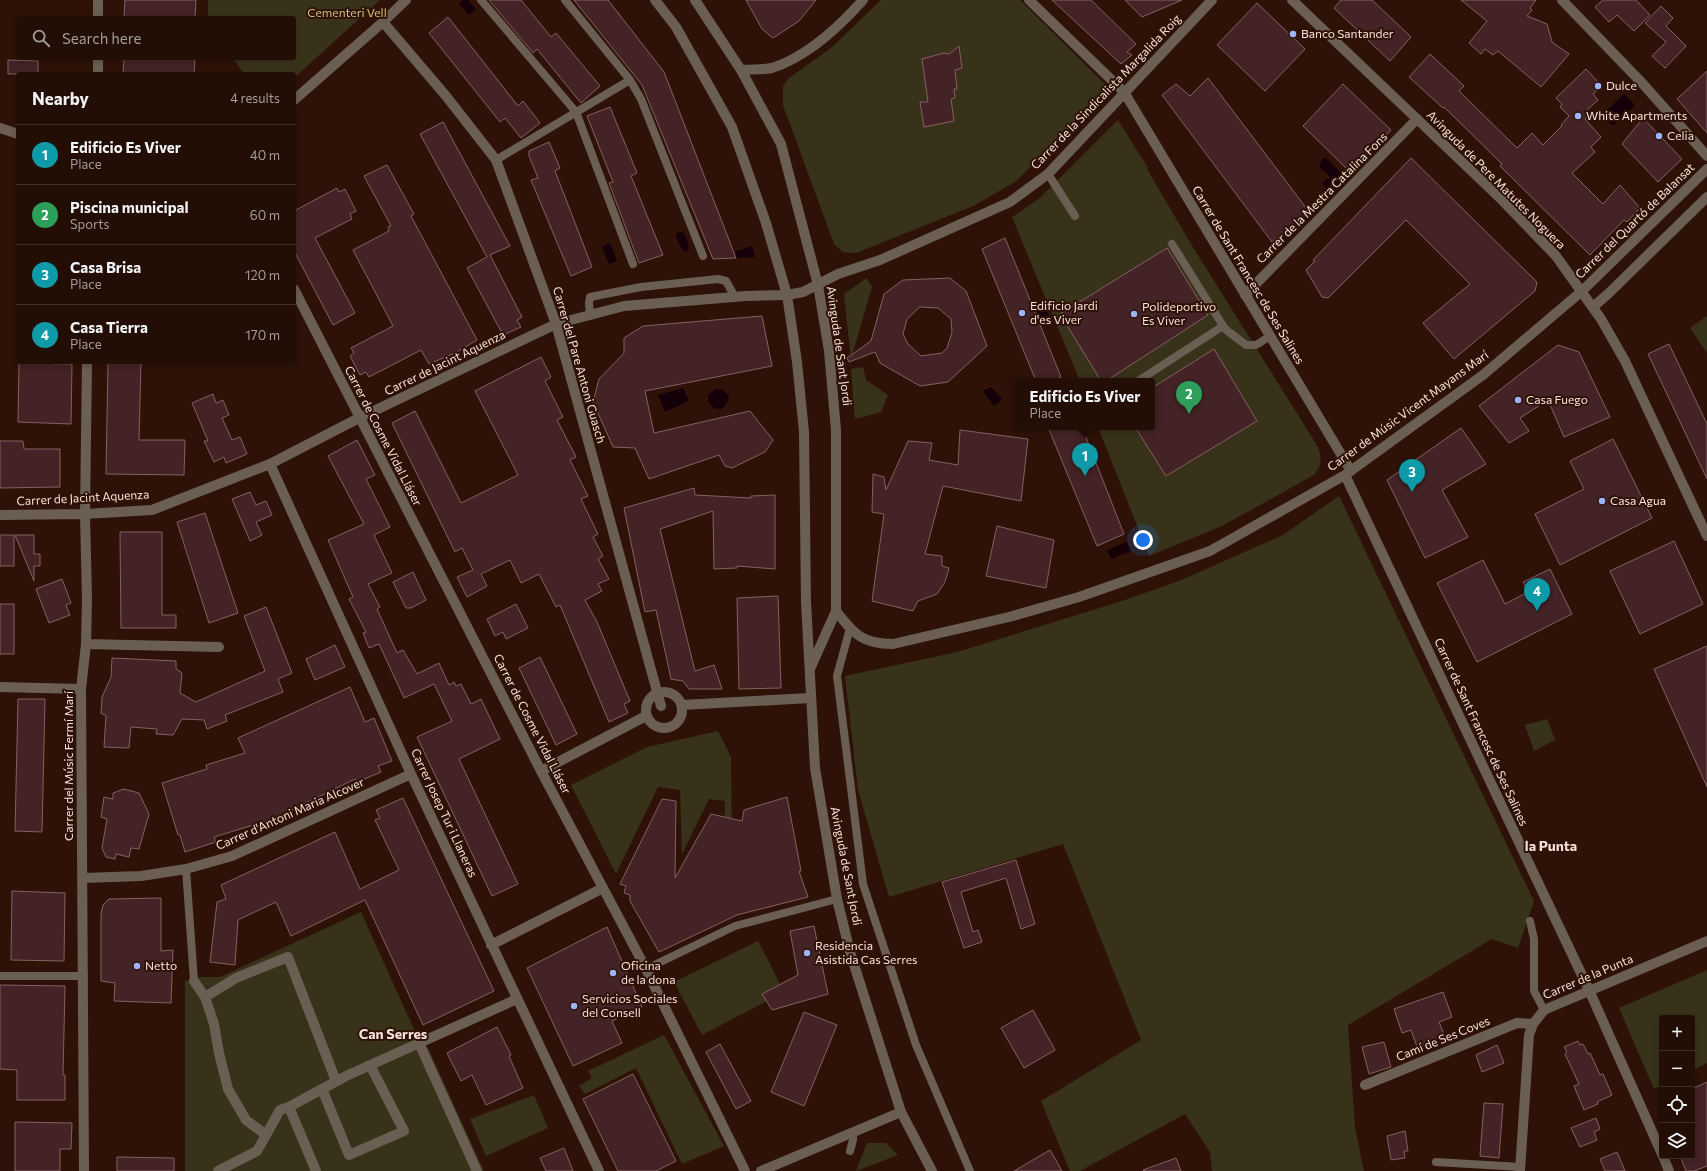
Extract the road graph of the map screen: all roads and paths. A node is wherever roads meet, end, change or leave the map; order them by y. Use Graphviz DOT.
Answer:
graph roads {
  1 [pos="98,0"];
  2 [pos="406,0"];
  3 [pos="481,0"];
  4 [pos="565,0"];
  5 [pos="655,0"];
  6 [pos="695,0"];
  7 [pos="863,0"];
  8 [pos="1029,0"];
  9 [pos="1212,0"];
  10 [pos="1292,0"];
  11 [pos="1562,0"];
  12 [pos="98,16"];
  13 [pos="383,22"];
  14 [pos="98,60"];
  15 [pos="741,70"];
  16 [pos="98,72"];
  17 [pos="630,80"];
  18 [pos="1124,92"];
  19 [pos="296,98"];
  20 [pos="576,112"];
  21 [pos="1417,119"];
  22 [pos="0,128"];
  23 [pos="16,133"];
  24 [pos="1707,156"];
  25 [pos="496,160"];
  26 [pos="1707,169"];
  27 [pos="1048,174"];
  28 [pos="1707,198"];
  29 [pos="1075,216"];
  30 [pos="1172,244"];
  31 [pos="703,256"];
  32 [pos="633,264"];
  33 [pos="818,285"];
  34 [pos="1582,291"];
  35 [pos="296,294"];
  36 [pos="787,295"];
  37 [pos="1245,295"];
  38 [pos="735,297"];
  39 [pos="1593,307"];
  40 [pos="590,315"];
  41 [pos="556,324"];
  42 [pos="1223,326"];
  43 [pos="1270,336"];
  44 [pos="86,364"];
  45 [pos="1143,378"];
  46 [pos="359,418"];
  47 [pos="270,464"];
  48 [pos="1348,473"];
  49 [pos="85,514"];
  50 [pos="0,515"];
  51 [pos="1707,536"];
  52 [pos="836,611"];
  53 [pos="850,628"];
  54 [pos="86,644"];
  55 [pos="219,647"];
  56 [pos="809,671"];
  57 [pos="0,688"];
  58 [pos="81,689"];
  59 [pos="657,692"];
  60 [pos="810,698"];
  61 [pos="682,705"];
  62 [pos="661,706"];
  63 [pos="646,716"];
  64 [pos="541,771"];
  65 [pos="411,774"];
  66 [pos="186,869"];
  67 [pos="83,878"];
  68 [pos="603,888"];
  69 [pos="837,899"];
  70 [pos="1530,921"];
  71 [pos="1707,941"];
  72 [pos="491,945"];
  73 [pos="646,969"];
  74 [pos="0,976"];
  75 [pos="84,976"];
  76 [pos="194,981"];
  77 [pos="1589,990"];
  78 [pos="206,997"];
  79 [pos="517,999"];
  80 [pos="1544,1010"];
  81 [pos="1532,1024"];
  82 [pos="419,1043"];
  83 [pos="370,1065"];
  84 [pos="336,1082"];
  85 [pos="1365,1085"];
  86 [pos="322,1089"];
  87 [pos="289,1107"];
  88 [pos="901,1112"];
  89 [pos="853,1132"];
  90 [pos="266,1135"];
  91 [pos="1659,1148"];
  92 [pos="850,1151"];
  93 [pos="1664,1159"];
  94 [pos="1436,1162"];
  95 [pos="1521,1169"];
  96 [pos="84,1171"];
  97 [pos="218,1171"];
  98 [pos="316,1171"];
  99 [pos="476,1171"];
  100 [pos="599,1171"];
  101 [pos="745,1171"];
  102 [pos="761,1171"];
  103 [pos="932,1171"];
  104 [pos="970,1171"];
  105 [pos="1670,1171"];
  1 -- 12 [label="street"];
  2 -- 13 [label="street"];
  3 -- 20 [label="lane"];
  4 -- 17 [label="lane"];
  5 -- 36 [label="street, Avinguda de Sant Jordi"];
  6 -- 15 [label="street, Avinguda de Sant Jordi"];
  7 -- 15 [label="street"];
  8 -- 18 [label="street, Carrer de Sant Francesc de Ses Salines"];
  9 -- 18 [label="street, Carrer de la Sindicalista Margalida Roig"];
  10 -- 21 [label="street, Avinguda de Pere Matutes Noguera"];
  11 -- 24 [label="street"];
  13 -- 19 [label="street"];
  13 -- 25 [label="street, Carrer del Pare Antoni Guasch"];
  14 -- 16 [label="street"];
  15 -- 33 [label="street, Avinguda de Sant Jordi"];
  17 -- 20 [label="lane"];
  17 -- 31 [label="lane"];
  18 -- 27 [label="street, Carrer de la Sindicalista Margalida Roig"];
  18 -- 37 [label="street, Carrer de Sant Francesc de Ses Salines"];
  20 -- 25 [label="lane"];
  20 -- 32 [label="lane"];
  21 -- 34 [label="street, Avinguda de Pere Matutes Noguera"];
  21 -- 37 [label="street, Carrer de la Mestra Catalina Fons"];
  22 -- 23 [label="street"];
  25 -- 41 [label="street, Carrer del Pare Antoni Guasch"];
  26 -- 34 [label="street, Carrer del Quartó de Balansat"];
  27 -- 29 [label="lane"];
  27 -- 33 [label="street, Carrer de la Sindicalista Margalida Roig"];
  28 -- 39 [label="street"];
  30 -- 42 [label="lane"];
  33 -- 36 [label="street, Carrer de Jacint Aquenza"];
  33 -- 52 [label="street, Avinguda de Sant Jordi"];
  34 -- 39 [label="street, Avinguda de Pere Matutes Noguera"];
  34 -- 48 [label="street, Carrer de Músic Vicent Mayans Marí"];
  35 -- 46 [label="street, Carrer de Cosme Vidal Lláser"];
  36 -- 38 [label="street, Carrer de Jacint Aquenza"];
  36 -- 56 [label="street, Avinguda de Sant Jordi"];
  37 -- 43 [label="street, Carrer de Sant Francesc de Ses Salines"];
  38 -- 40 [label="street, Carrer de Jacint Aquenza"];
  38 -- 40 [label="lane"];
  39 -- 51 [label="street, Avinguda de Pere Matutes Noguera"];
  40 -- 41 [label="street, Carrer de Jacint Aquenza"];
  41 -- 46 [label="street, Carrer de Jacint Aquenza"];
  41 -- 59 [label="street, Carrer del Pare Antoni Guasch"];
  42 -- 43 [label="lane"];
  42 -- 45 [label="lane"];
  43 -- 48 [label="street, Carrer de Sant Francesc de Ses Salines"];
  44 -- 49 [label="street, Carrer del Músic Fermí Marí"];
  46 -- 47 [label="street, Carrer de Jacint Aquenza"];
  46 -- 64 [label="street, Carrer de Cosme Vidal Lláser"];
  47 -- 49 [label="street, Carrer de Jacint Aquenza"];
  47 -- 65 [label="street, Carrer Josep Tur i Llaneras"];
  48 -- 53 [label="street, Carrer de Músic Vicent Mayans Marí"];
  48 -- 77 [label="street, Carrer de Sant Francesc de Ses Salines"];
  49 -- 50 [label="street, Carrer de Jacint Aquenza"];
  49 -- 54 [label="street, Carrer del Músic Fermí Marí"];
  52 -- 53 [label="street, Carrer de Músic Vicent Mayans Marí"];
  52 -- 56 [label="street, Avinguda de Sant Jordi"];
  53 -- 104 [label="lane"];
  54 -- 55 [label="street"];
  54 -- 58 [label="street, Carrer del Músic Fermí Marí"];
  56 -- 60 [label="street, Avinguda de Sant Jordi"];
  57 -- 58 [label="street"];
  58 -- 67 [label="street, Carrer del Músic Fermí Marí"];
  59 -- 61 [label="street"];
  59 -- 62 [label="street, Carrer del Pare Antoni Guasch"];
  59 -- 63 [label="street"];
  60 -- 61 [label="street"];
  60 -- 69 [label="street, Avinguda de Sant Jordi"];
  61 -- 63 [label="street"];
  63 -- 64 [label="street"];
  64 -- 68 [label="street, Carrer de Cosme Vidal Lláser"];
  65 -- 66 [label="street, Carrer d'Antoni Maria Alcover"];
  65 -- 72 [label="street, Carrer Josep Tur i Llaneras"];
  66 -- 67 [label="street, Carrer d'Antoni Maria Alcover"];
  66 -- 76 [label="lane"];
  67 -- 75 [label="street, Carrer del Músic Fermí Marí"];
  68 -- 72 [label="street"];
  68 -- 73 [label="street, Carrer de Cosme Vidal Lláser"];
  69 -- 73 [label="lane"];
  69 -- 88 [label="street, Avinguda de Sant Jordi"];
  70 -- 80 [label="lane"];
  71 -- 77 [label="street, Carrer de la Punta"];
  72 -- 79 [label="street, Carrer Josep Tur i Llaneras"];
  73 -- 101 [label="street, Carrer de Cosme Vidal Lláser"];
  74 -- 75 [label="lane"];
  75 -- 96 [label="street, Carrer del Músic Fermí Marí"];
  76 -- 78 [label="street"];
  77 -- 80 [label="street, Carrer de la Punta"];
  77 -- 91 [label="street, Carrer de Sant Francesc de Ses Salines"];
  78 -- 84 [label="street"];
  78 -- 90 [label="street"];
  79 -- 82 [label="street"];
  79 -- 100 [label="street, Carrer Josep Tur i Llaneras"];
  80 -- 81 [label="street, Carrer de la Punta"];
  81 -- 85 [label="street, Camí de Ses Coves"];
  81 -- 95 [label="street"];
  82 -- 83 [label="street"];
  82 -- 99 [label="street"];
  83 -- 84 [label="street"];
  83 -- 86 [label="street"];
  84 -- 86 [label="street"];
  86 -- 87 [label="street"];
  87 -- 90 [label="street"];
  87 -- 98 [label="street"];
  88 -- 89 [label="street"];
  88 -- 103 [label="street, Avinguda de Sant Jordi"];
  89 -- 92 [label="lane"];
  89 -- 102 [label="street"];
  90 -- 97 [label="street"];
  93 -- 105 [label="street, Carrer de Sant Francesc de Ses Salines"];
  94 -- 95 [label="lane"];
}
